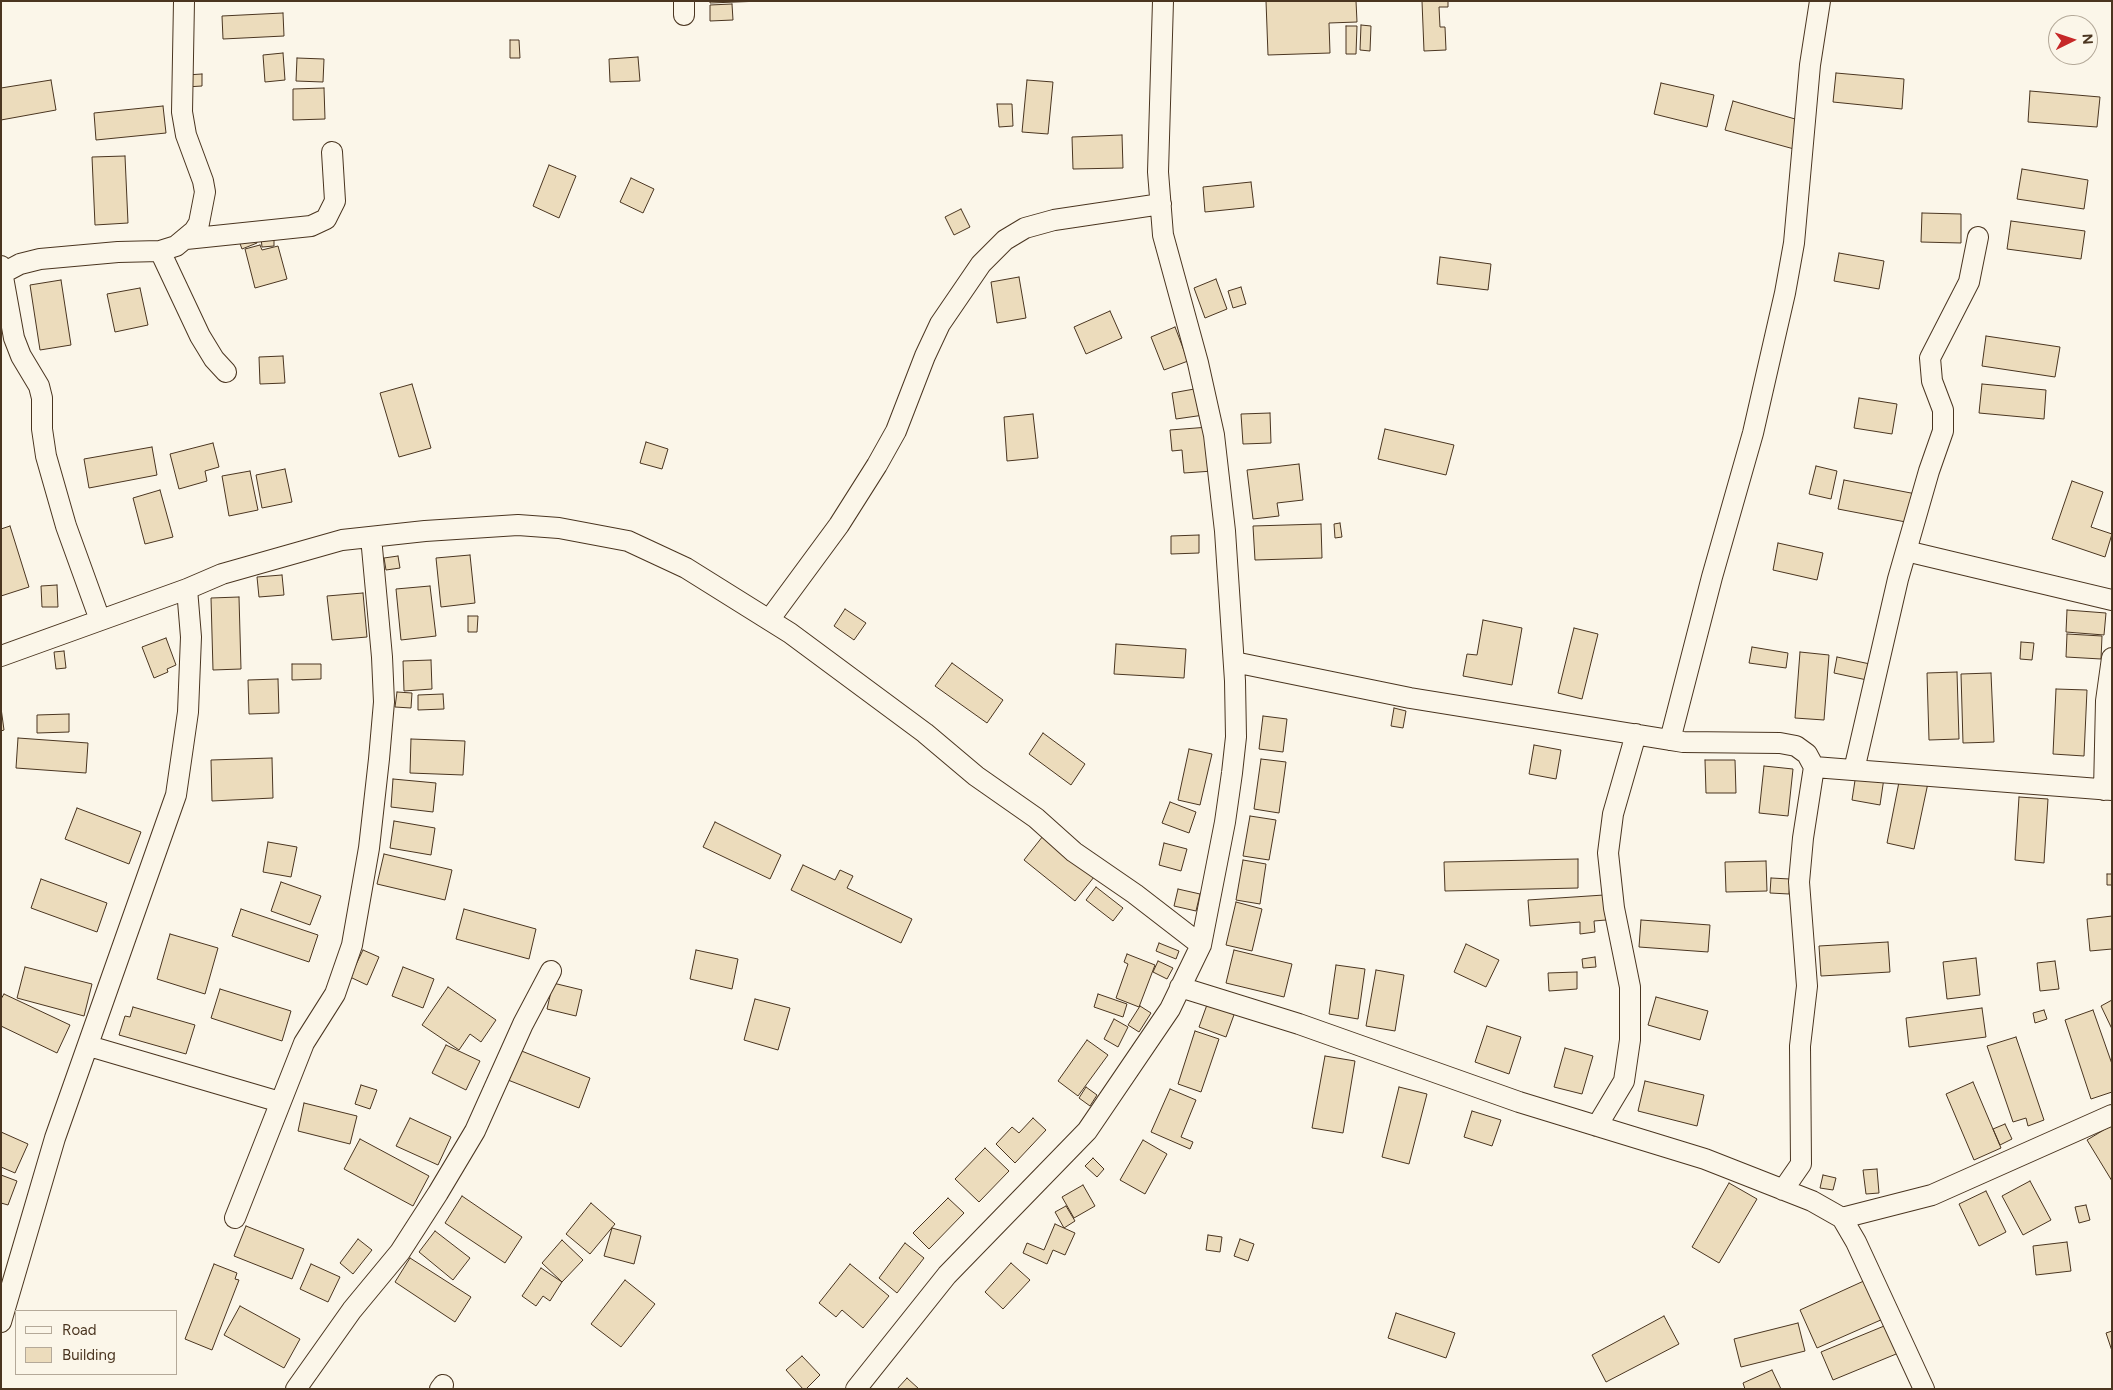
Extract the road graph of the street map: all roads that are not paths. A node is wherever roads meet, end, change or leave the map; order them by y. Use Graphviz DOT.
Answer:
graph roads {
  1 [pos="184,1"];
  2 [pos="1163,1"];
  3 [pos="1820,1"];
  4 [pos="332,152"];
  5 [pos="1161,204"];
  6 [pos="1978,237"];
  7 [pos="186,239"];
  8 [pos="160,251"];
  9 [pos="2,270"];
  10 [pos="226,372"];
  11 [pos="371,537"];
  12 [pos="1906,551"];
  13 [pos="187,589"];
  14 [pos="2112,600"];
  15 [pos="100,620"];
  16 [pos="769,620"];
  17 [pos="1,656"];
  18 [pos="2112,658"];
  19 [pos="1234,662"];
  20 [pos="1636,734"];
  21 [pos="1670,740"];
  22 [pos="1814,767"];
  23 [pos="1854,770"];
  24 [pos="2108,790"];
  25 [pos="1201,945"];
  26 [pos="551,971"];
  27 [pos="1180,987"];
  28 [pos="89,1046"];
  29 [pos="280,1102"];
  30 [pos="2112,1115"];
  31 [pos="1597,1126"];
  32 [pos="1783,1190"];
  33 [pos="235,1218"];
  34 [pos="1842,1218"];
  35 [pos="1,1322"];
  36 [pos="296,1389"];
  37 [pos="856,1389"];
  38 [pos="1924,1389"];
  1 -- 7 [label="street"];
  2 -- 5 [label="street"];
  3 -- 21 [label="street"];
  4 -- 7 [label="street"];
  5 -- 16 [label="street"];
  5 -- 19 [label="street"];
  6 -- 12 [label="street"];
  7 -- 8 [label="street"];
  8 -- 9 [label="street"];
  8 -- 10 [label="street"];
  9 -- 15 [label="street"];
  11 -- 13 [label="street"];
  11 -- 16 [label="street"];
  11 -- 29 [label="street"];
  12 -- 14 [label="street"];
  12 -- 23 [label="street"];
  13 -- 15 [label="street"];
  13 -- 28 [label="street"];
  15 -- 17 [label="street"];
  16 -- 25 [label="street"];
  18 -- 24 [label="street"];
  19 -- 20 [label="street"];
  19 -- 25 [label="street"];
  20 -- 21 [label="street"];
  20 -- 31 [label="street"];
  21 -- 22 [label="street"];
  22 -- 23 [label="street"];
  22 -- 32 [label="street"];
  23 -- 24 [label="street"];
  25 -- 27 [label="street"];
  26 -- 36 [label="street"];
  27 -- 31 [label="street"];
  27 -- 37 [label="street"];
  28 -- 29 [label="street"];
  28 -- 35 [label="street"];
  29 -- 33 [label="street"];
  30 -- 34 [label="street"];
  31 -- 32 [label="street"];
  32 -- 34 [label="street"];
  34 -- 38 [label="street"];
}
